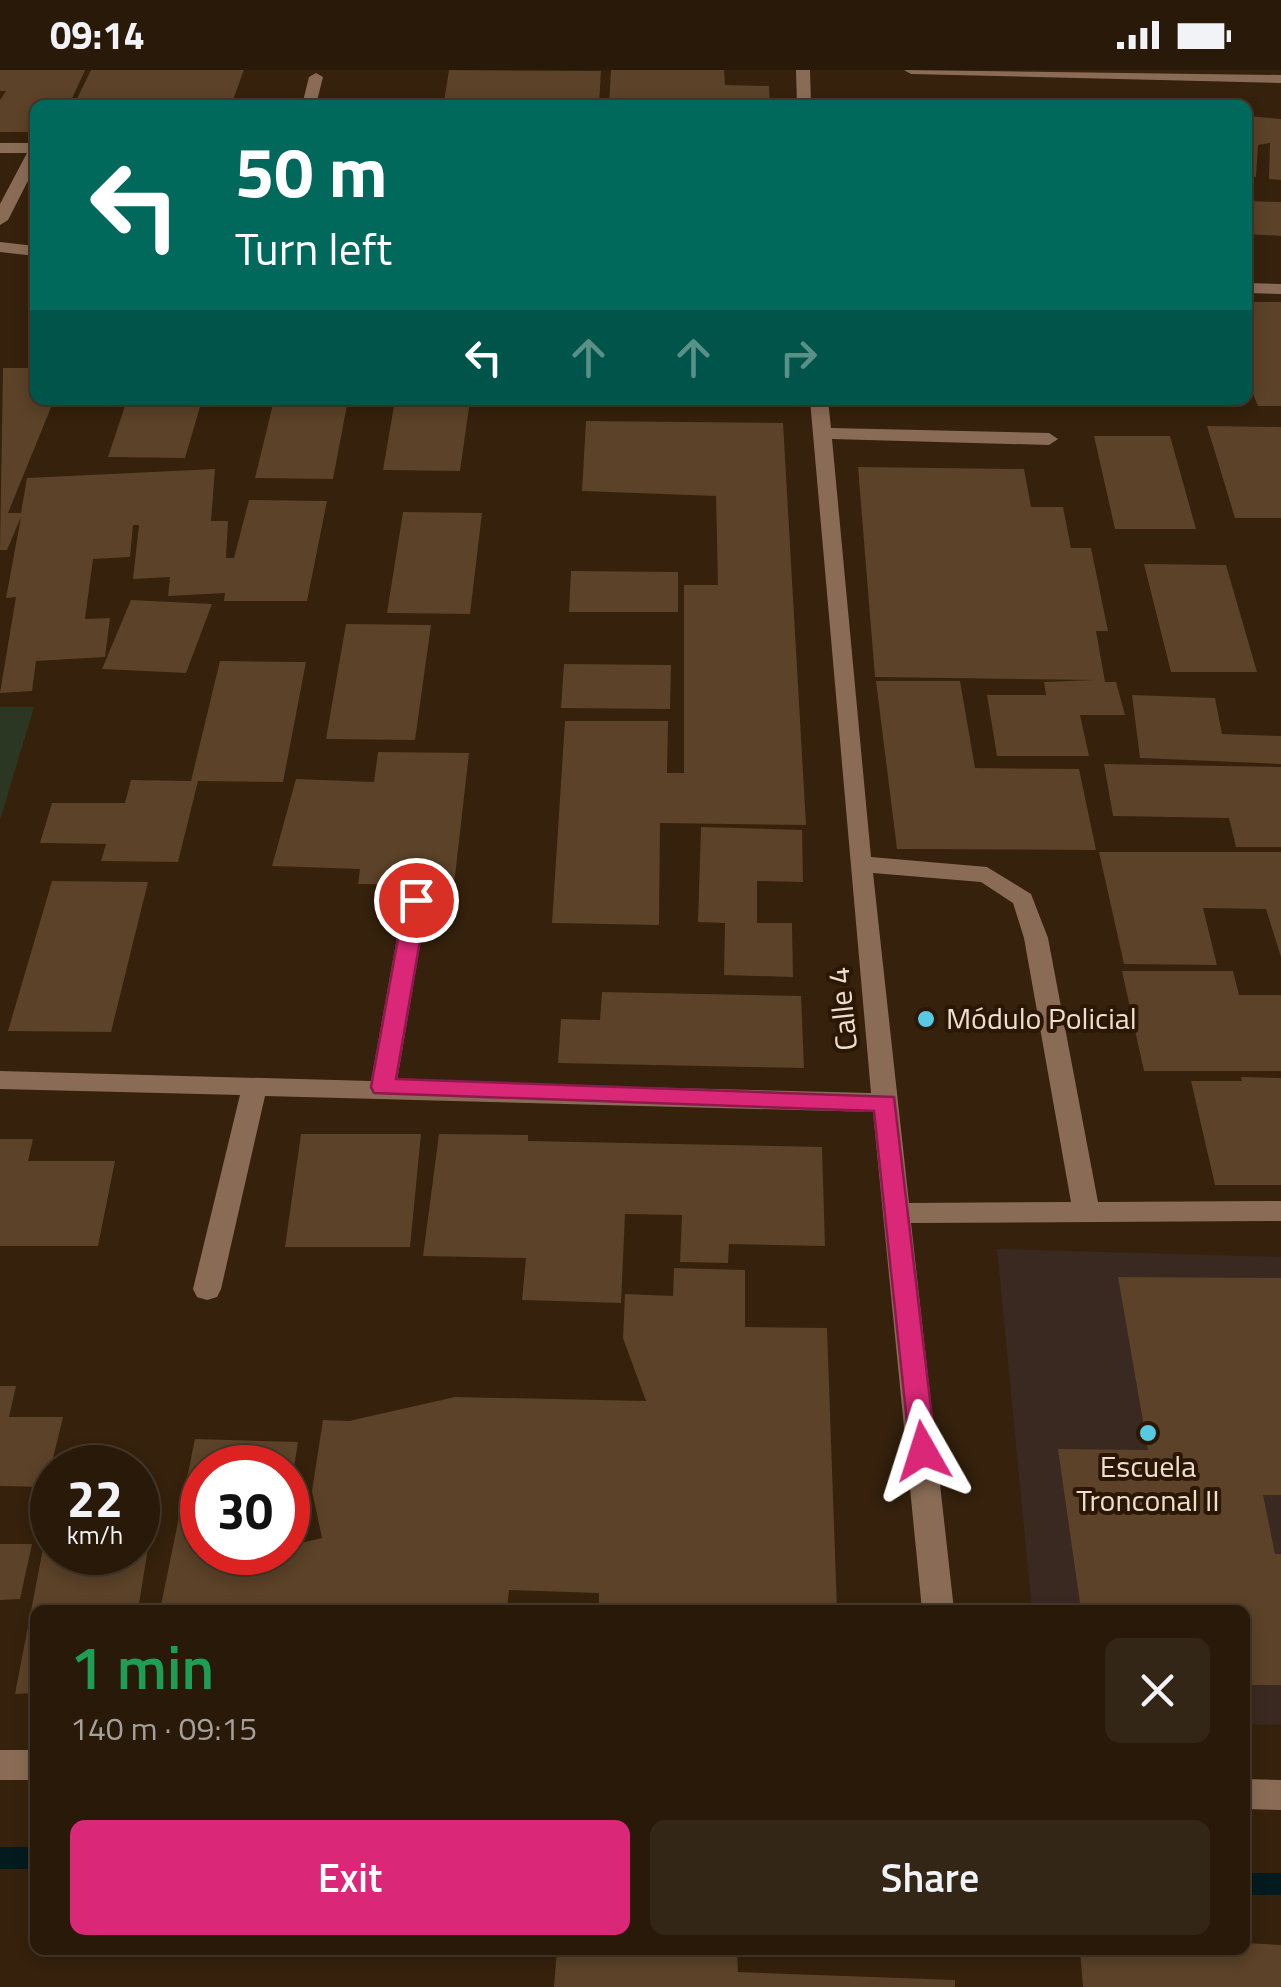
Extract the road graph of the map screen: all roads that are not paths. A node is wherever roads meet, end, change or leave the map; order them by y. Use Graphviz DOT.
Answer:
graph roads {
  1 [pos="803,70"];
  2 [pos="911,70"];
  3 [pos="316,78"];
  4 [pos="1281,79"];
  5 [pos="309,100"];
  6 [pos="804,100"];
  7 [pos="0,148"];
  8 [pos="30,150"];
  9 [pos="30,160"];
  10 [pos="0,220"];
  11 [pos="0,247"];
  12 [pos="30,251"];
  13 [pos="1252,288"];
  14 [pos="1281,289"];
  15 [pos="819,405"];
  16 [pos="820,433"];
  17 [pos="1049,439"];
  18 [pos="860,864"];
  19 [pos="416,900"];
  20 [pos="0,1080"];
  21 [pos="255,1085"];
  22 [pos="382,1087"];
  23 [pos="885,1102"];
  24 [pos="1086,1210"];
  25 [pos="1281,1212"];
  26 [pos="900,1213"];
  27 [pos="207,1289"];
  28 [pos="938,1605"];
  29 [pos="0,1764"];
  30 [pos="30,1765"];
  31 [pos="1250,1794"];
  32 [pos="1281,1794"];
  1 -- 6 [label="street"];
  2 -- 4 [label="street"];
  3 -- 5 [label="street"];
  7 -- 8 [label="street"];
  9 -- 10 [label="street"];
  11 -- 12 [label="street"];
  13 -- 14 [label="street"];
  15 -- 16 [label="street, Calle 4"];
  16 -- 17 [label="street"];
  16 -- 18 [label="street, Calle 4"];
  18 -- 23 [label="street, Calle 4"];
  18 -- 24 [label="street"];
  19 -- 22 [label="street"];
  20 -- 21 [label="street"];
  21 -- 22 [label="street"];
  21 -- 27 [label="street"];
  22 -- 23 [label="street"];
  23 -- 26 [label="street, Calle 4"];
  24 -- 25 [label="street"];
  24 -- 26 [label="street"];
  26 -- 28 [label="street, Calle 4"];
  29 -- 30 [label="street"];
  31 -- 32 [label="street"];
}
